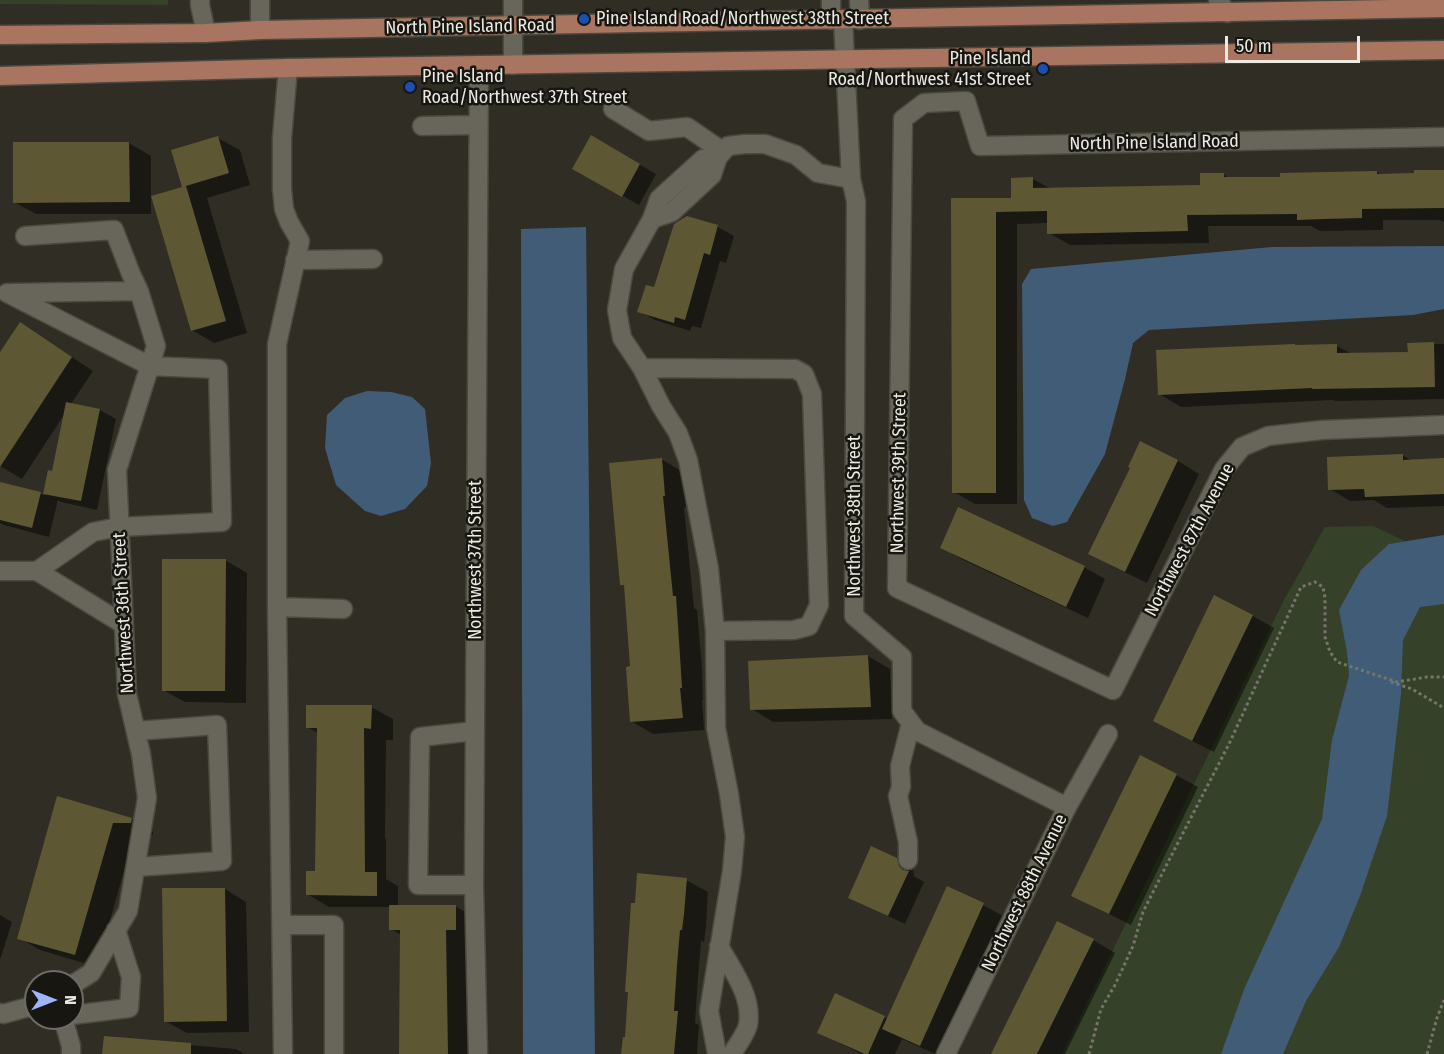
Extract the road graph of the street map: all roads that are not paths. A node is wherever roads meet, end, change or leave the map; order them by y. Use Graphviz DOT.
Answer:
graph roads {
  1 [pos="200,0"];
  2 [pos="260,0"];
  3 [pos="513,0"];
  4 [pos="831,0"];
  5 [pos="859,0"];
  6 [pos="1222,6"];
  7 [pos="1173,7"];
  8 [pos="1444,8"];
  9 [pos="845,20"];
  10 [pos="513,27"];
  11 [pos="261,30"];
  12 [pos="206,33"];
  13 [pos="0,34"];
  14 [pos="1444,51"];
  15 [pos="846,60"];
  16 [pos="513,65"];
  17 [pos="479,66"];
  18 [pos="288,68"];
  19 [pos="0,76"];
  20 [pos="613,109"];
  21 [pos="903,119"];
  22 [pos="478,125"];
  23 [pos="422,126"];
  24 [pos="1444,137"];
  25 [pos="720,154"];
  26 [pos="851,179"];
  27 [pos="25,237"];
  28 [pos="373,259"];
  29 [pos="296,260"];
  30 [pos="140,291"];
  31 [pos="3,292"];
  32 [pos="150,366"];
  33 [pos="642,368"];
  34 [pos="1444,425"];
  35 [pos="119,527"];
  36 [pos="0,571"];
  37 [pos="37,572"];
  38 [pos="277,607"];
  39 [pos="343,609"];
  40 [pos="123,624"];
  41 [pos="715,631"];
  42 [pos="1113,690"];
  43 [pos="910,723"];
  44 [pos="136,731"];
  45 [pos="475,731"];
  46 [pos="1108,734"];
  47 [pos="1067,807"];
  48 [pos="908,860"];
  49 [pos="136,867"];
  50 [pos="474,885"];
  51 [pos="281,925"];
  52 [pos="116,930"];
  53 [pos="719,946"];
  54 [pos="84,977"];
  55 [pos="24,1008"];
  56 [pos="0,1013"];
  57 [pos="84,1014"];
  58 [pos="66,1030"];
  59 [pos="71,1054"];
  60 [pos="283,1054"];
  61 [pos="333,1054"];
  62 [pos="478,1054"];
  63 [pos="717,1054"];
  64 [pos="732,1054"];
  65 [pos="946,1054"];
  1 -- 12 [label="street"];
  2 -- 11 [label="street"];
  3 -- 10 [label="street"];
  4 -- 9 [label="street"];
  5 -- 9 [label="street"];
  6 -- 7 [label="main road, North Pine Island Road"];
  6 -- 8 [label="main road, North Pine Island Road"];
  7 -- 9 [label="main road, North Pine Island Road"];
  9 -- 10 [label="main road, North Pine Island Road"];
  9 -- 15 [label="street, Northwest 38th Street"];
  10 -- 11 [label="main road, North Pine Island Road"];
  10 -- 16 [label="street"];
  11 -- 12 [label="main road, North Pine Island Road"];
  12 -- 13 [label="main road, North Pine Island Road"];
  14 -- 15 [label="main road"];
  15 -- 16 [label="main road"];
  15 -- 26 [label="street, Northwest 38th Street"];
  16 -- 17 [label="main road"];
  17 -- 18 [label="main road"];
  17 -- 22 [label="street, Northwest 37th Street"];
  18 -- 19 [label="main road"];
  18 -- 29 [label="street"];
  20 -- 25 [label="street"];
  21 -- 24 [label="street, North Pine Island Road"];
  21 -- 42 [label="street, Northwest 39th Street"];
  22 -- 23 [label="street"];
  22 -- 45 [label="street, Northwest 37th Street"];
  25 -- 26 [label="street"];
  25 -- 33 [label="street"];
  26 -- 43 [label="street, Northwest 38th Street"];
  27 -- 30 [label="street, Northwest 36th Street"];
  28 -- 29 [label="street"];
  29 -- 38 [label="street"];
  30 -- 31 [label="street"];
  30 -- 32 [label="street, Northwest 36th Street"];
  31 -- 32 [label="street"];
  32 -- 35 [label="street, Northwest 36th Street"];
  32 -- 35 [label="street"];
  33 -- 41 [label="street"];
  33 -- 41 [label="street, Northwest 38th Street"];
  34 -- 42 [label="street, Northwest 87th Avenue"];
  35 -- 37 [label="street"];
  35 -- 40 [label="street, Northwest 36th Street"];
  36 -- 37 [label="street"];
  37 -- 40 [label="street"];
  38 -- 39 [label="street"];
  38 -- 51 [label="street"];
  40 -- 44 [label="street, Northwest 36th Street"];
  41 -- 53 [label="street"];
  43 -- 47 [label="street"];
  43 -- 48 [label="street"];
  44 -- 49 [label="street, Northwest 36th Street"];
  44 -- 49 [label="street"];
  45 -- 50 [label="street, Northwest 37th Street"];
  45 -- 50 [label="street"];
  46 -- 47 [label="street, Northwest 88th Avenue"];
  47 -- 65 [label="street, Northwest 88th Avenue"];
  49 -- 52 [label="street, Northwest 36th Street"];
  50 -- 62 [label="street, Northwest 37th Street"];
  51 -- 60 [label="street"];
  51 -- 61 [label="street"];
  52 -- 54 [label="street, Northwest 36th Street"];
  52 -- 57 [label="street"];
  53 -- 63 [label="street"];
  53 -- 64 [label="street"];
  55 -- 56 [label="street"];
  58 -- 59 [label="street"];
}
